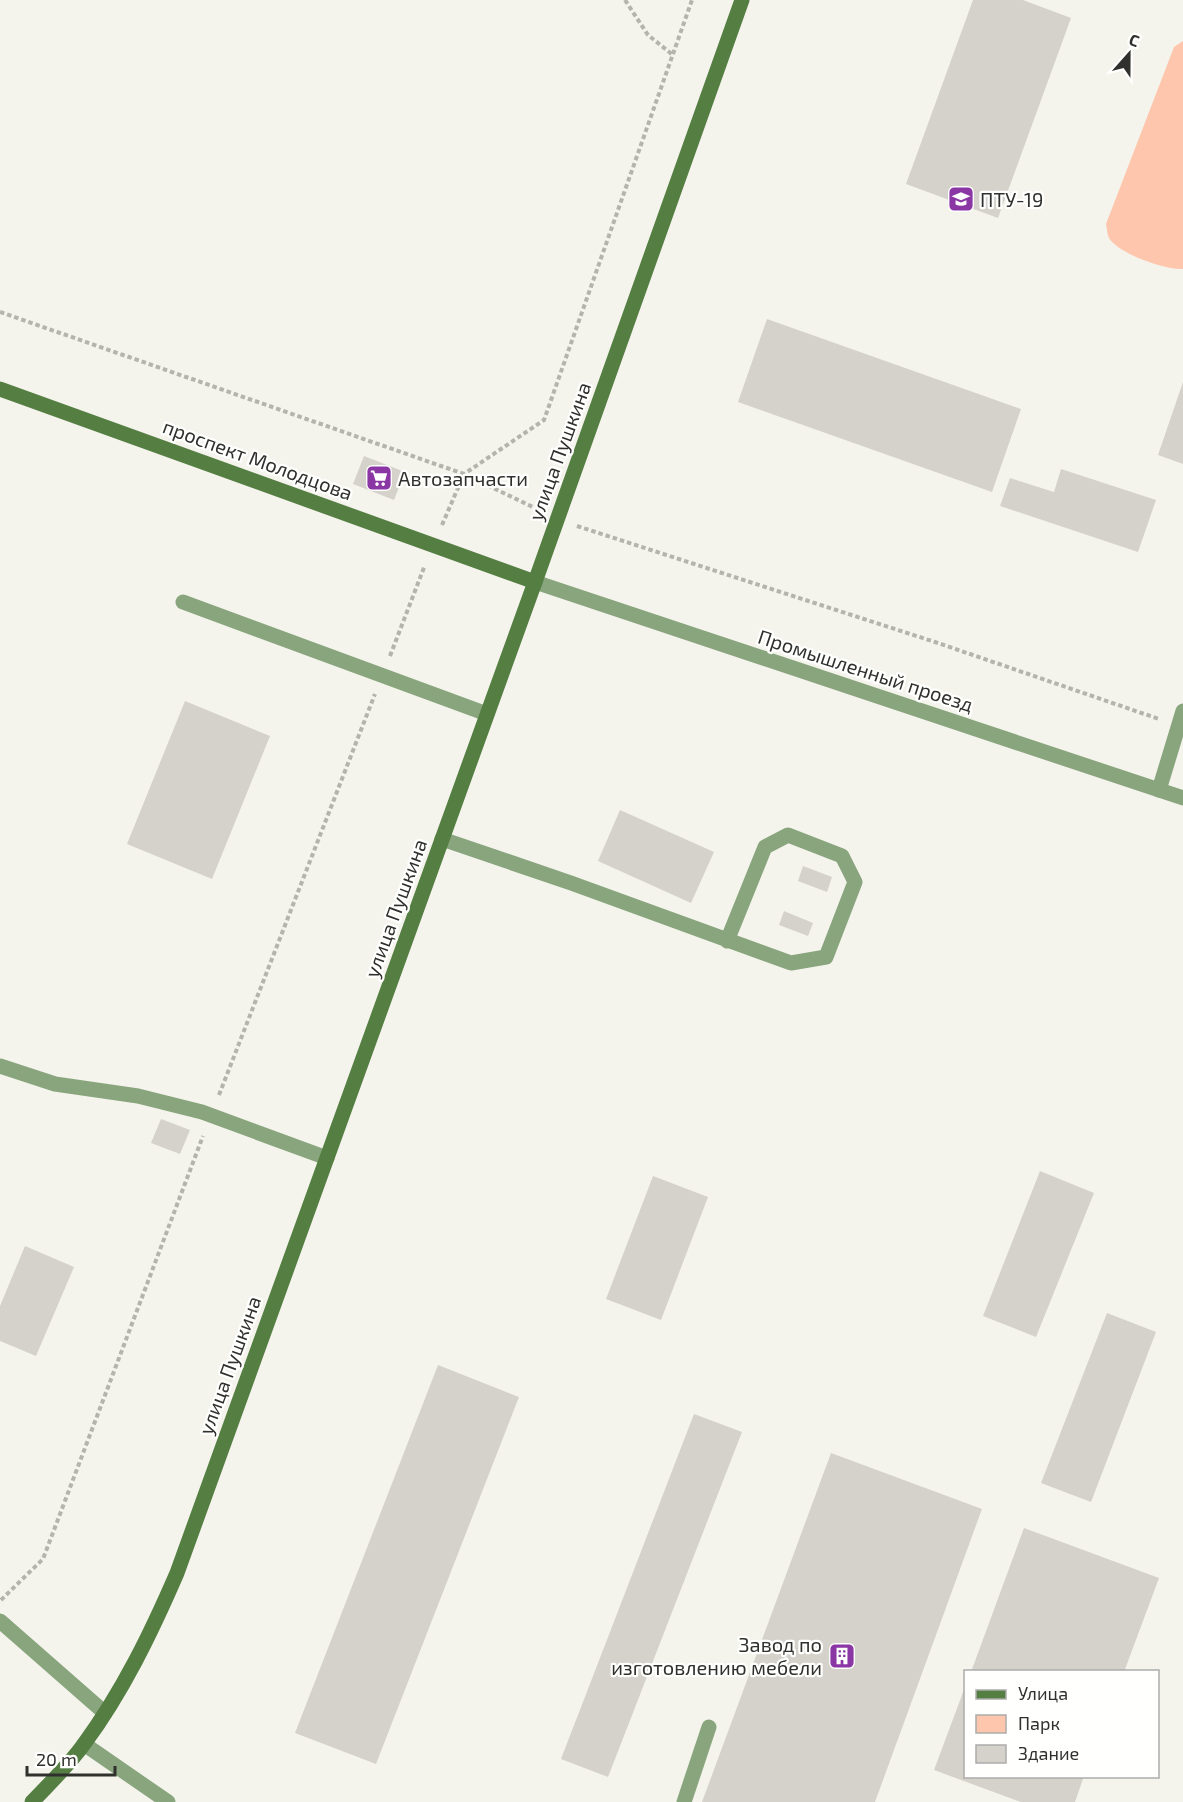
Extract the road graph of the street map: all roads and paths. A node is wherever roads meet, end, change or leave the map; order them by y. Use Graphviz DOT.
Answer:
graph roads {
  1 [pos="625,0"];
  2 [pos="692,0"];
  3 [pos="742,0"];
  4 [pos="673,55"];
  5 [pos="0,312"];
  6 [pos="0,389"];
  7 [pos="464,474"];
  8 [pos="558,519"];
  9 [pos="433,545"];
  10 [pos="535,582"];
  11 [pos="183,602"];
  12 [pos="382,675"];
  13 [pos="487,714"];
  14 [pos="1181,719"];
  15 [pos="1159,789"];
  16 [pos="1183,798"];
  17 [pos="442,838"];
  18 [pos="727,941"];
  19 [pos="0,1066"];
  20 [pos="210,1117"];
  21 [pos="327,1158"];
  22 [pos="0,1600"];
  23 [pos="0,1621"];
  24 [pos="105,1713"];
  25 [pos="709,1727"];
  26 [pos="84,1744"];
  27 [pos="32,1802"];
  28 [pos="168,1802"];
  29 [pos="684,1802"];
  1 -- 4 [label="path"];
  2 -- 4 [label="path"];
  3 -- 8 [label="main road, улица Пушкина"];
  4 -- 7 [label="path"];
  5 -- 7 [label="path"];
  6 -- 9 [label="main road, проспект Молодцова"];
  7 -- 8 [label="path"];
  7 -- 9 [label="path"];
  8 -- 10 [label="main road, улица Пушкина"];
  8 -- 14 [label="path"];
  9 -- 10 [label="main road, проспект Молодцова"];
  9 -- 12 [label="path"];
  10 -- 13 [label="main road, улица Пушкина"];
  10 -- 15 [label="street, Промышленный проезд"];
  11 -- 12 [label="street"];
  12 -- 13 [label="street"];
  12 -- 20 [label="path"];
  13 -- 17 [label="main road, улица Пушкина"];
  14 -- 15 [label="street"];
  15 -- 16 [label="street, Промышленный проезд"];
  17 -- 18 [label="street"];
  17 -- 21 [label="main road, улица Пушкина"];
  18 -- 18 [label="street"];
  19 -- 20 [label="street"];
  20 -- 21 [label="street"];
  20 -- 22 [label="path"];
  21 -- 24 [label="main road, улица Пушкина"];
  23 -- 24 [label="street"];
  24 -- 26 [label="main road, улица Пушкина"];
  25 -- 29 [label="street"];
  26 -- 27 [label="main road, улица Пушкина"];
  26 -- 28 [label="street"];
}
